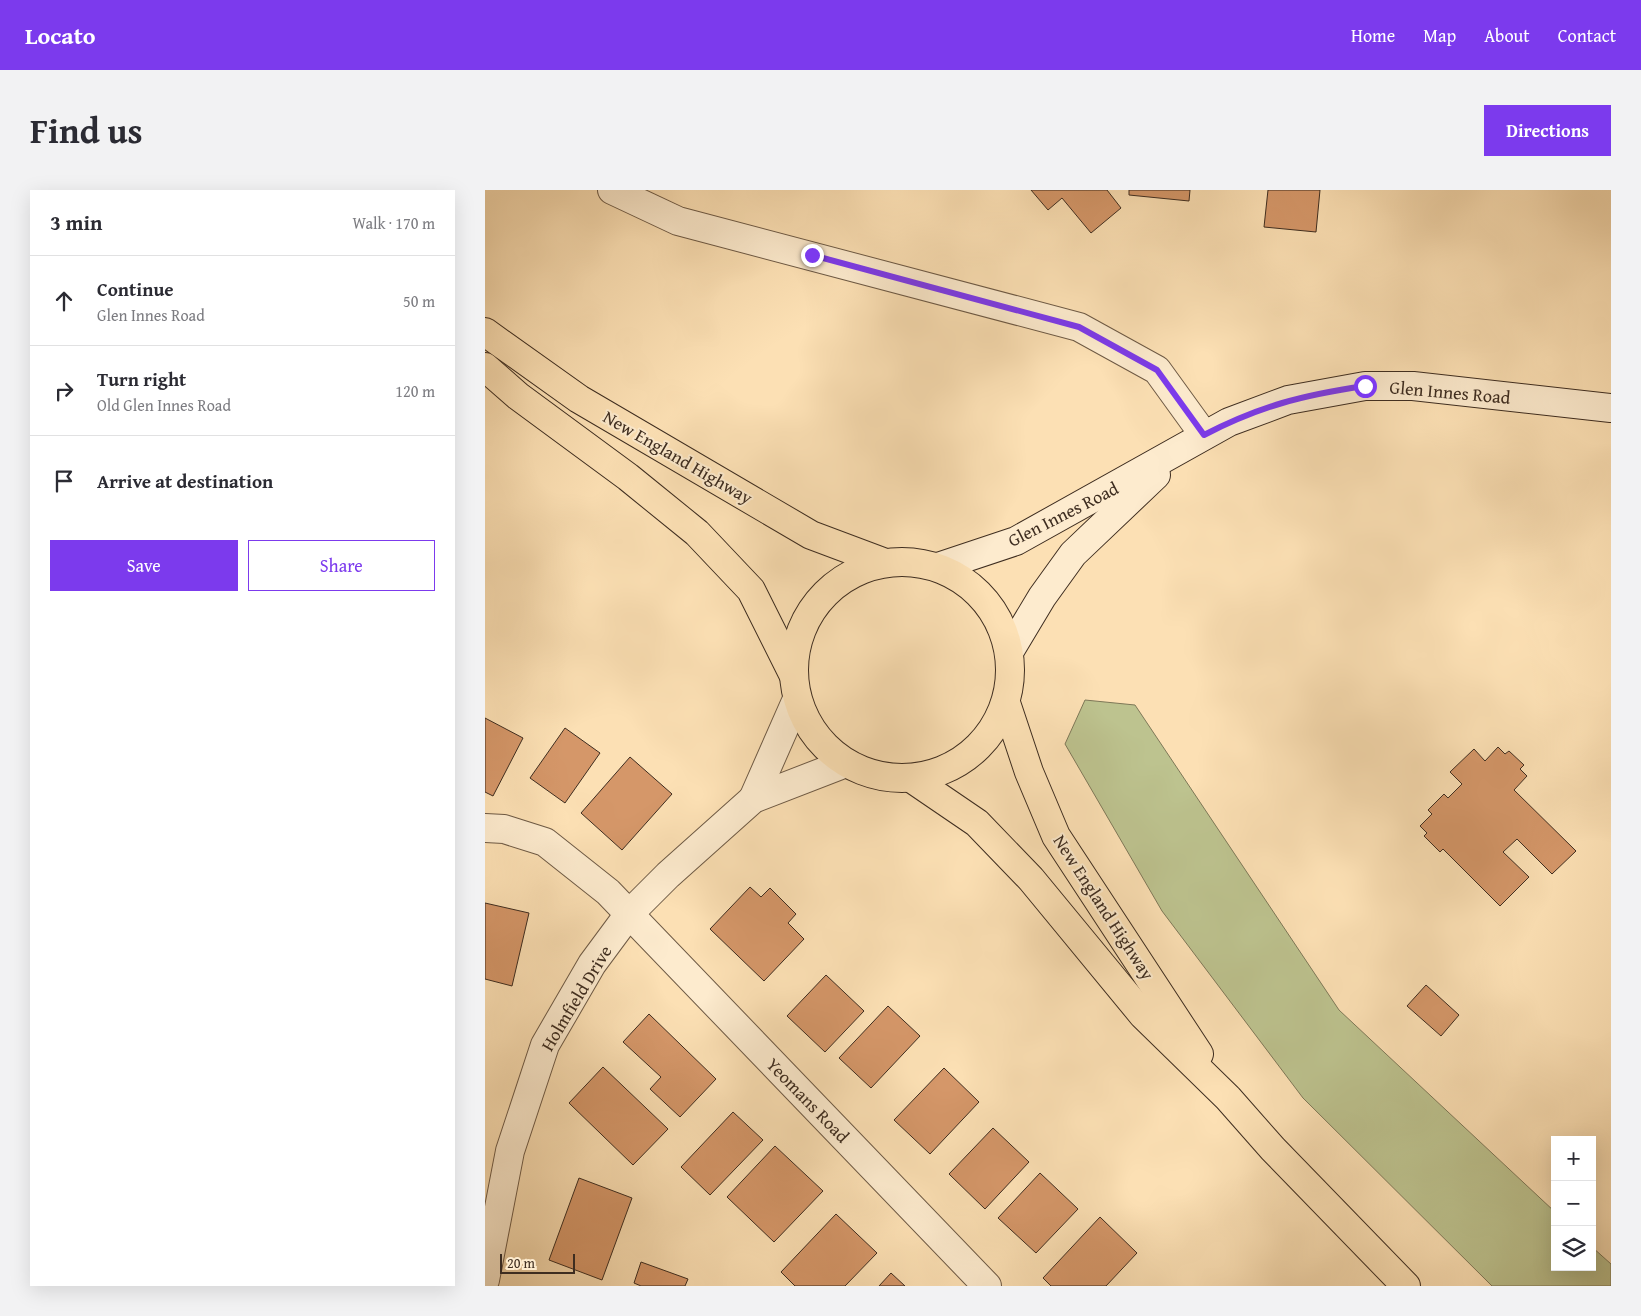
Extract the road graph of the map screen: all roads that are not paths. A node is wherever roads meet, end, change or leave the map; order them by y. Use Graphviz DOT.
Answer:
graph roads {
  1 [pos="612,190"];
  2 [pos="485,332"];
  3 [pos="485,367"];
  4 [pos="1611,408"];
  5 [pos="1193,443"];
  6 [pos="883,562"];
  7 [pos="939,567"];
  8 [pos="1009,652"];
  9 [pos="795,687"];
  10 [pos="1006,703"];
  11 [pos="846,763"];
  12 [pos="911,778"];
  13 [pos="753,799"];
  14 [pos="485,828"];
  15 [pos="629,914"];
  16 [pos="1228,1098"];
  17 [pos="485,1280"];
  18 [pos="987,1286"];
  19 [pos="1406,1286"];
  1 -- 5 [label="street"];
  2 -- 6 [label="highway, New England Highway"];
  3 -- 9 [label="highway, New England Highway"];
  4 -- 5 [label="street, Glen Innes Road"];
  5 -- 7 [label="street, Glen Innes Road"];
  5 -- 8 [label="street, Glen Innes Road"];
  6 -- 7 [label="highway"];
  6 -- 9 [label="highway"];
  7 -- 8 [label="highway"];
  8 -- 10 [label="highway"];
  9 -- 11 [label="highway, New England Highway"];
  9 -- 13 [label="street, Holmfield Drive"];
  10 -- 12 [label="highway"];
  10 -- 16 [label="highway, New England Highway"];
  11 -- 12 [label="highway, New England Highway"];
  11 -- 13 [label="street, Holmfield Drive"];
  12 -- 16 [label="highway, New England Highway"];
  13 -- 15 [label="street, Holmfield Drive"];
  14 -- 15 [label="street, Yeomans Road"];
  15 -- 17 [label="street, Holmfield Drive"];
  15 -- 18 [label="street, Yeomans Road"];
  16 -- 19 [label="highway, New England Highway"];
}
